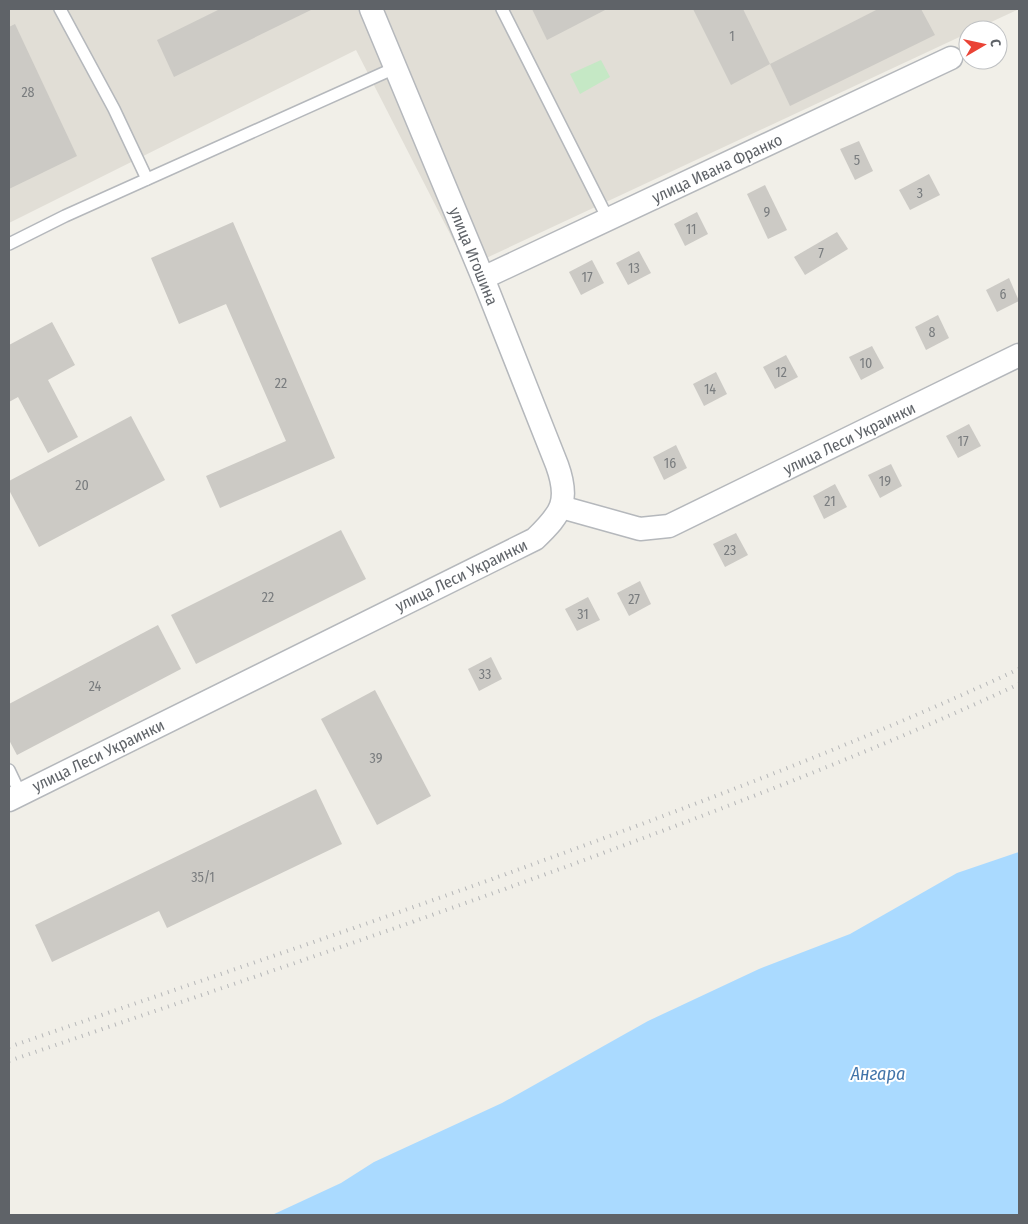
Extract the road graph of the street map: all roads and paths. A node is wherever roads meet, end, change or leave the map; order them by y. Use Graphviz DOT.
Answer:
graph roads {
  1 [pos="60,9"];
  2 [pos="371,9"];
  3 [pos="502,9"];
  4 [pos="951,58"];
  5 [pos="397,67"];
  6 [pos="147,179"];
  7 [pos="608,219"];
  8 [pos="9,244"];
  9 [pos="483,278"];
  10 [pos="1019,354"];
  11 [pos="561,507"];
  12 [pos="9,770"];
  13 [pos="14,796"];
  1 -- 6 [label="lane"];
  2 -- 5 [label="street, улица Игошина"];
  3 -- 7 [label="lane"];
  4 -- 7 [label="street, улица Ивана Франко"];
  5 -- 6 [label="lane"];
  5 -- 9 [label="street, улица Игошина"];
  6 -- 8 [label="lane"];
  7 -- 9 [label="street, улица Ивана Франко"];
  9 -- 11 [label="street, улица Игошина"];
  10 -- 11 [label="street, улица Леси Украинки"];
  11 -- 13 [label="street, улица Леси Украинки"];
  12 -- 13 [label="lane"];
}
